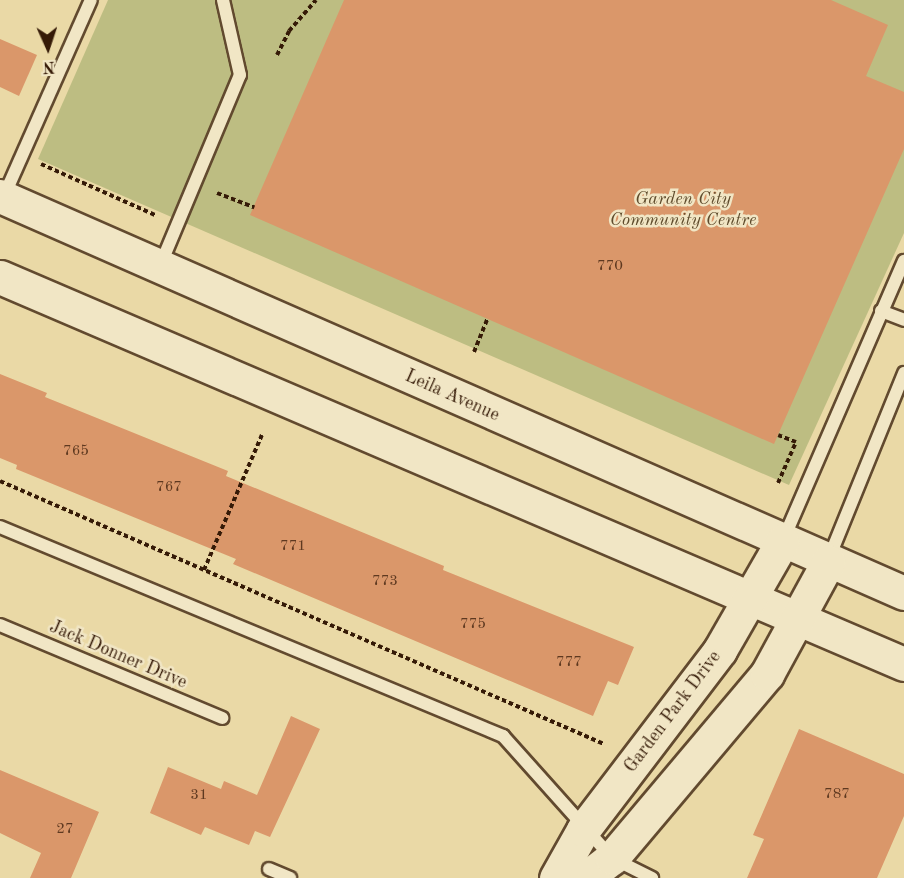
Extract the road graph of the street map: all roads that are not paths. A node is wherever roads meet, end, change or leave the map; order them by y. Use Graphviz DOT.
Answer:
graph roads {
  1 [pos="90,0"];
  2 [pos="223,0"];
  3 [pos="2,197"];
  4 [pos="904,261"];
  5 [pos="159,267"];
  6 [pos="0,277"];
  7 [pos="881,311"];
  8 [pos="904,320"];
  9 [pos="904,373"];
  10 [pos="0,527"];
  11 [pos="782,542"];
  12 [pos="828,562"];
  13 [pos="904,593"];
  14 [pos="753,598"];
  15 [pos="799,620"];
  16 [pos="0,625"];
  17 [pos="904,664"];
  18 [pos="222,718"];
  19 [pos="584,830"];
  20 [pos="612,858"];
  21 [pos="269,869"];
  22 [pos="290,878"];
  23 [pos="556,878"];
  24 [pos="586,878"];
  25 [pos="652,878"];
  1 -- 3 [label="lane"];
  2 -- 5 [label="lane"];
  3 -- 5 [label="main road, Leila Avenue"];
  4 -- 7 [label="lane"];
  5 -- 11 [label="main road, Leila Avenue"];
  6 -- 14 [label="main road"];
  7 -- 8 [label="lane"];
  7 -- 11 [label="lane"];
  9 -- 12 [label="lane"];
  10 -- 19 [label="lane"];
  11 -- 12 [label="main road, Leila Avenue"];
  11 -- 14 [label="main road, Garden Park Drive"];
  12 -- 13 [label="main road, Leila Avenue"];
  12 -- 15 [label="main road"];
  14 -- 15 [label="main road"];
  14 -- 19 [label="main road, Garden Park Drive"];
  15 -- 17 [label="main road"];
  15 -- 20 [label="main road"];
  16 -- 18 [label="lane, Jack Donner Drive"];
  19 -- 20 [label="lane"];
  19 -- 23 [label="main road, Garden Park Drive"];
  20 -- 24 [label="main road"];
  20 -- 25 [label="lane"];
  21 -- 22 [label="lane"];
}
